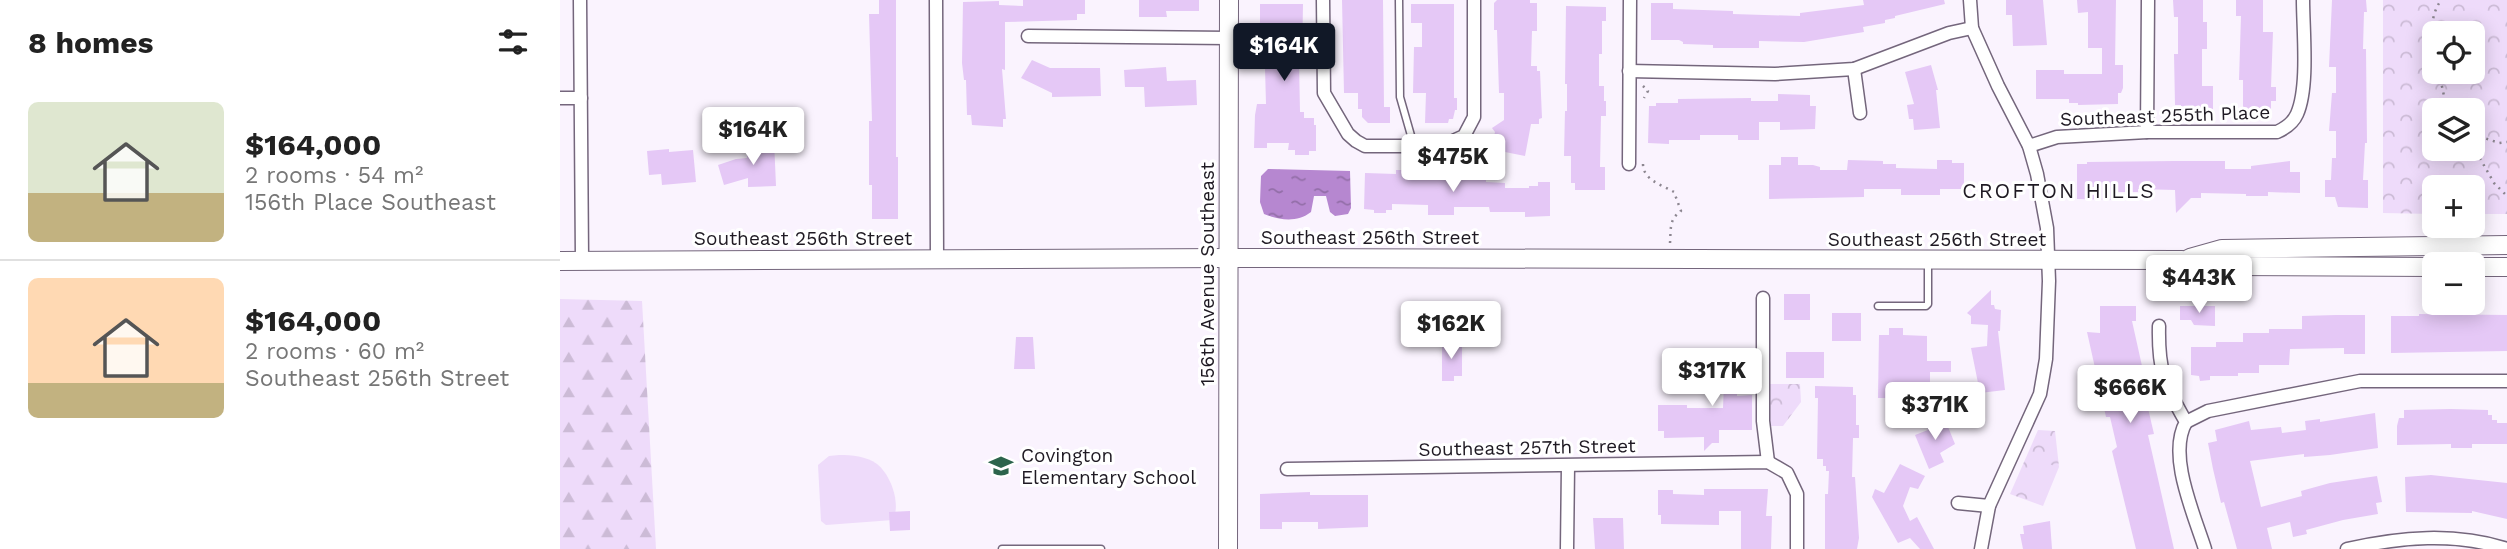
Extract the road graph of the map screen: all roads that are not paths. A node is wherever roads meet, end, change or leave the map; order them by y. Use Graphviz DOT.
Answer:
graph roads {
  1 [pos="580,0"];
  2 [pos="936,0"];
  3 [pos="1229,0"];
  4 [pos="1324,0"];
  5 [pos="1399,0"];
  6 [pos="1474,0"];
  7 [pos="1630,0"];
  8 [pos="1970,0"];
  9 [pos="2148,0"];
  10 [pos="2303,0"];
  11 [pos="1972,29"];
  12 [pos="1028,36"];
  13 [pos="1229,38"];
  14 [pos="1854,69"];
  15 [pos="1629,71"];
  16 [pos="560,98"];
  17 [pos="581,98"];
  18 [pos="1860,113"];
  19 [pos="2147,132"];
  20 [pos="1415,146"];
  21 [pos="2029,146"];
  22 [pos="1629,164"];
  23 [pos="2507,245"];
  24 [pos="1227,258"];
  25 [pos="936,259"];
  26 [pos="582,260"];
  27 [pos="1928,260"];
  28 [pos="2048,260"];
  29 [pos="2180,260"];
  30 [pos="560,261"];
  31 [pos="2422,267"];
  32 [pos="2485,267"];
  33 [pos="2507,267"];
  34 [pos="1763,298"];
  35 [pos="1878,306"];
  36 [pos="2159,326"];
  37 [pos="2507,381"];
  38 [pos="2186,422"];
  39 [pos="1768,462"];
  40 [pos="1568,466"];
  41 [pos="1287,469"];
  42 [pos="1958,503"];
  43 [pos="1989,506"];
  44 [pos="1002,549"];
  45 [pos="1101,549"];
  46 [pos="1228,549"];
  47 [pos="1567,549"];
  48 [pos="1797,549"];
  49 [pos="1981,549"];
  50 [pos="2205,549"];
  51 [pos="2347,549"];
  52 [pos="2507,549"];
  1 -- 17 [label="street"];
  2 -- 25 [label="street"];
  3 -- 13 [label="main road, 156th Avenue Southeast"];
  4 -- 20 [label="street"];
  5 -- 20 [label="lane"];
  6 -- 20 [label="street"];
  7 -- 15 [label="street"];
  8 -- 11 [label="street"];
  9 -- 19 [label="street"];
  10 -- 19 [label="street, Southeast 255th Place"];
  11 -- 14 [label="street"];
  11 -- 21 [label="street"];
  12 -- 13 [label="street"];
  13 -- 24 [label="main road, 156th Avenue Southeast"];
  14 -- 15 [label="street"];
  14 -- 18 [label="street"];
  15 -- 22 [label="street"];
  16 -- 17 [label="street"];
  17 -- 26 [label="street"];
  19 -- 21 [label="street, Southeast 255th Place"];
  21 -- 28 [label="street"];
  23 -- 29 [label="main road, Southeast 256th Street"];
  24 -- 25 [label="main road, Southeast 256th Street"];
  24 -- 27 [label="main road, Southeast 256th Street"];
  24 -- 46 [label="main road, 156th Avenue Southeast"];
  25 -- 26 [label="main road, Southeast 256th Street"];
  26 -- 30 [label="main road, Southeast 256th Street"];
  27 -- 28 [label="main road, Southeast 256th Street"];
  27 -- 35 [label="lane"];
  28 -- 29 [label="main road, Southeast 256th Street"];
  28 -- 43 [label="street"];
  29 -- 31 [label="main road, Southeast 256th Street"];
  32 -- 33 [label="main road"];
  34 -- 39 [label="street"];
  36 -- 38 [label="street"];
  37 -- 38 [label="street"];
  38 -- 50 [label="street"];
  39 -- 40 [label="street, Southeast 257th Street"];
  39 -- 48 [label="street"];
  40 -- 41 [label="street, Southeast 257th Street"];
  40 -- 47 [label="street"];
  42 -- 43 [label="street"];
  43 -- 49 [label="street"];
  44 -- 45 [label="lane"];
  51 -- 52 [label="street"];
}
